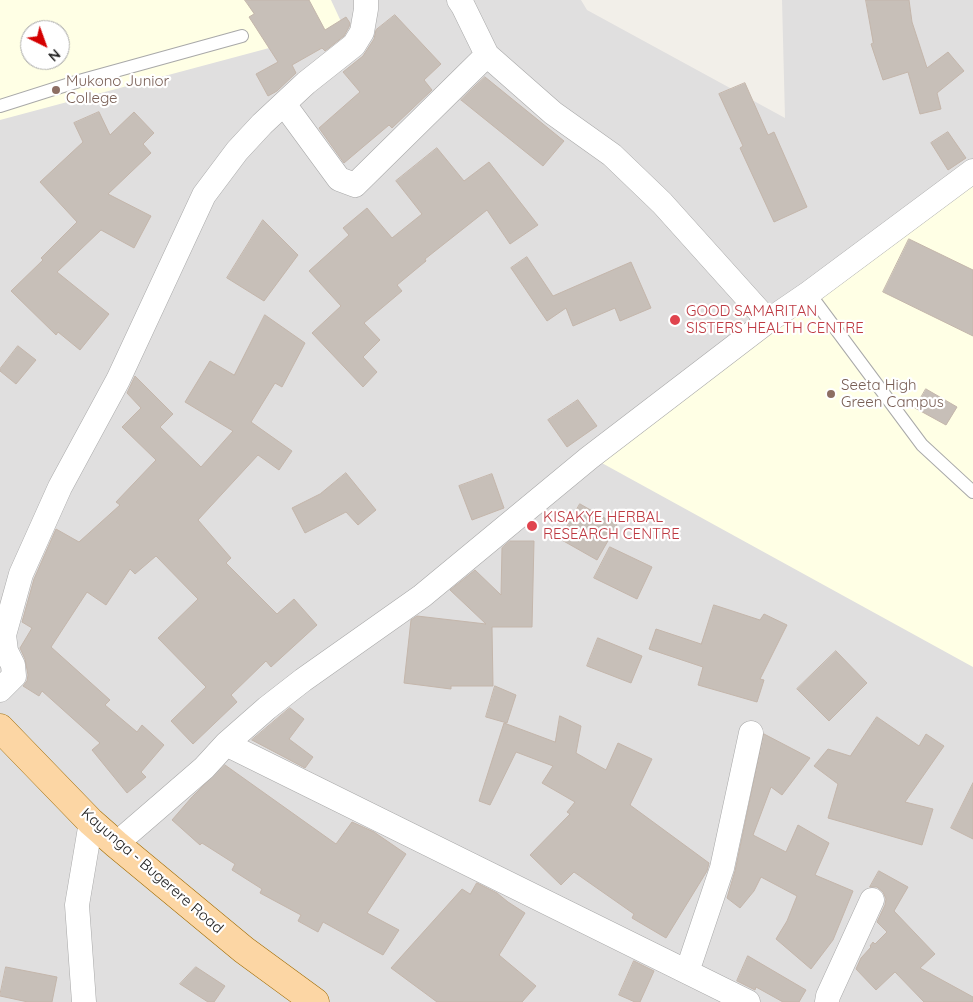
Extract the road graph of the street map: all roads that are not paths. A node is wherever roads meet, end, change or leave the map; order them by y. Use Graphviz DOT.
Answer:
graph roads {
  1 [pos="366,0"];
  2 [pos="459,0"];
  3 [pos="242,36"];
  4 [pos="487,55"];
  5 [pos="284,104"];
  6 [pos="0,106"];
  7 [pos="973,171"];
  8 [pos="809,293"];
  9 [pos="768,321"];
  10 [pos="973,492"];
  11 [pos="0,690"];
  12 [pos="0,728"];
  13 [pos="751,733"];
  14 [pos="226,744"];
  15 [pos="91,822"];
  16 [pos="116,844"];
  17 [pos="872,900"];
  18 [pos="687,972"];
  19 [pos="84,1002"];
  20 [pos="315,1002"];
  21 [pos="748,1002"];
  22 [pos="827,1002"];
  1 -- 5 [label="street"];
  2 -- 4 [label="street"];
  3 -- 6 [label="lane"];
  4 -- 5 [label="street"];
  4 -- 9 [label="street"];
  5 -- 11 [label="street"];
  7 -- 8 [label="street"];
  8 -- 9 [label="street"];
  8 -- 10 [label="lane"];
  9 -- 14 [label="street"];
  12 -- 15 [label="main road, Kayunga - Bugerere Road"];
  13 -- 18 [label="street"];
  14 -- 16 [label="street"];
  14 -- 18 [label="street"];
  15 -- 16 [label="main road, Kayunga - Bugerere Road"];
  15 -- 19 [label="street"];
  16 -- 20 [label="main road, Kayunga - Bugerere Road"];
  17 -- 22 [label="street"];
  18 -- 21 [label="street"];
}
